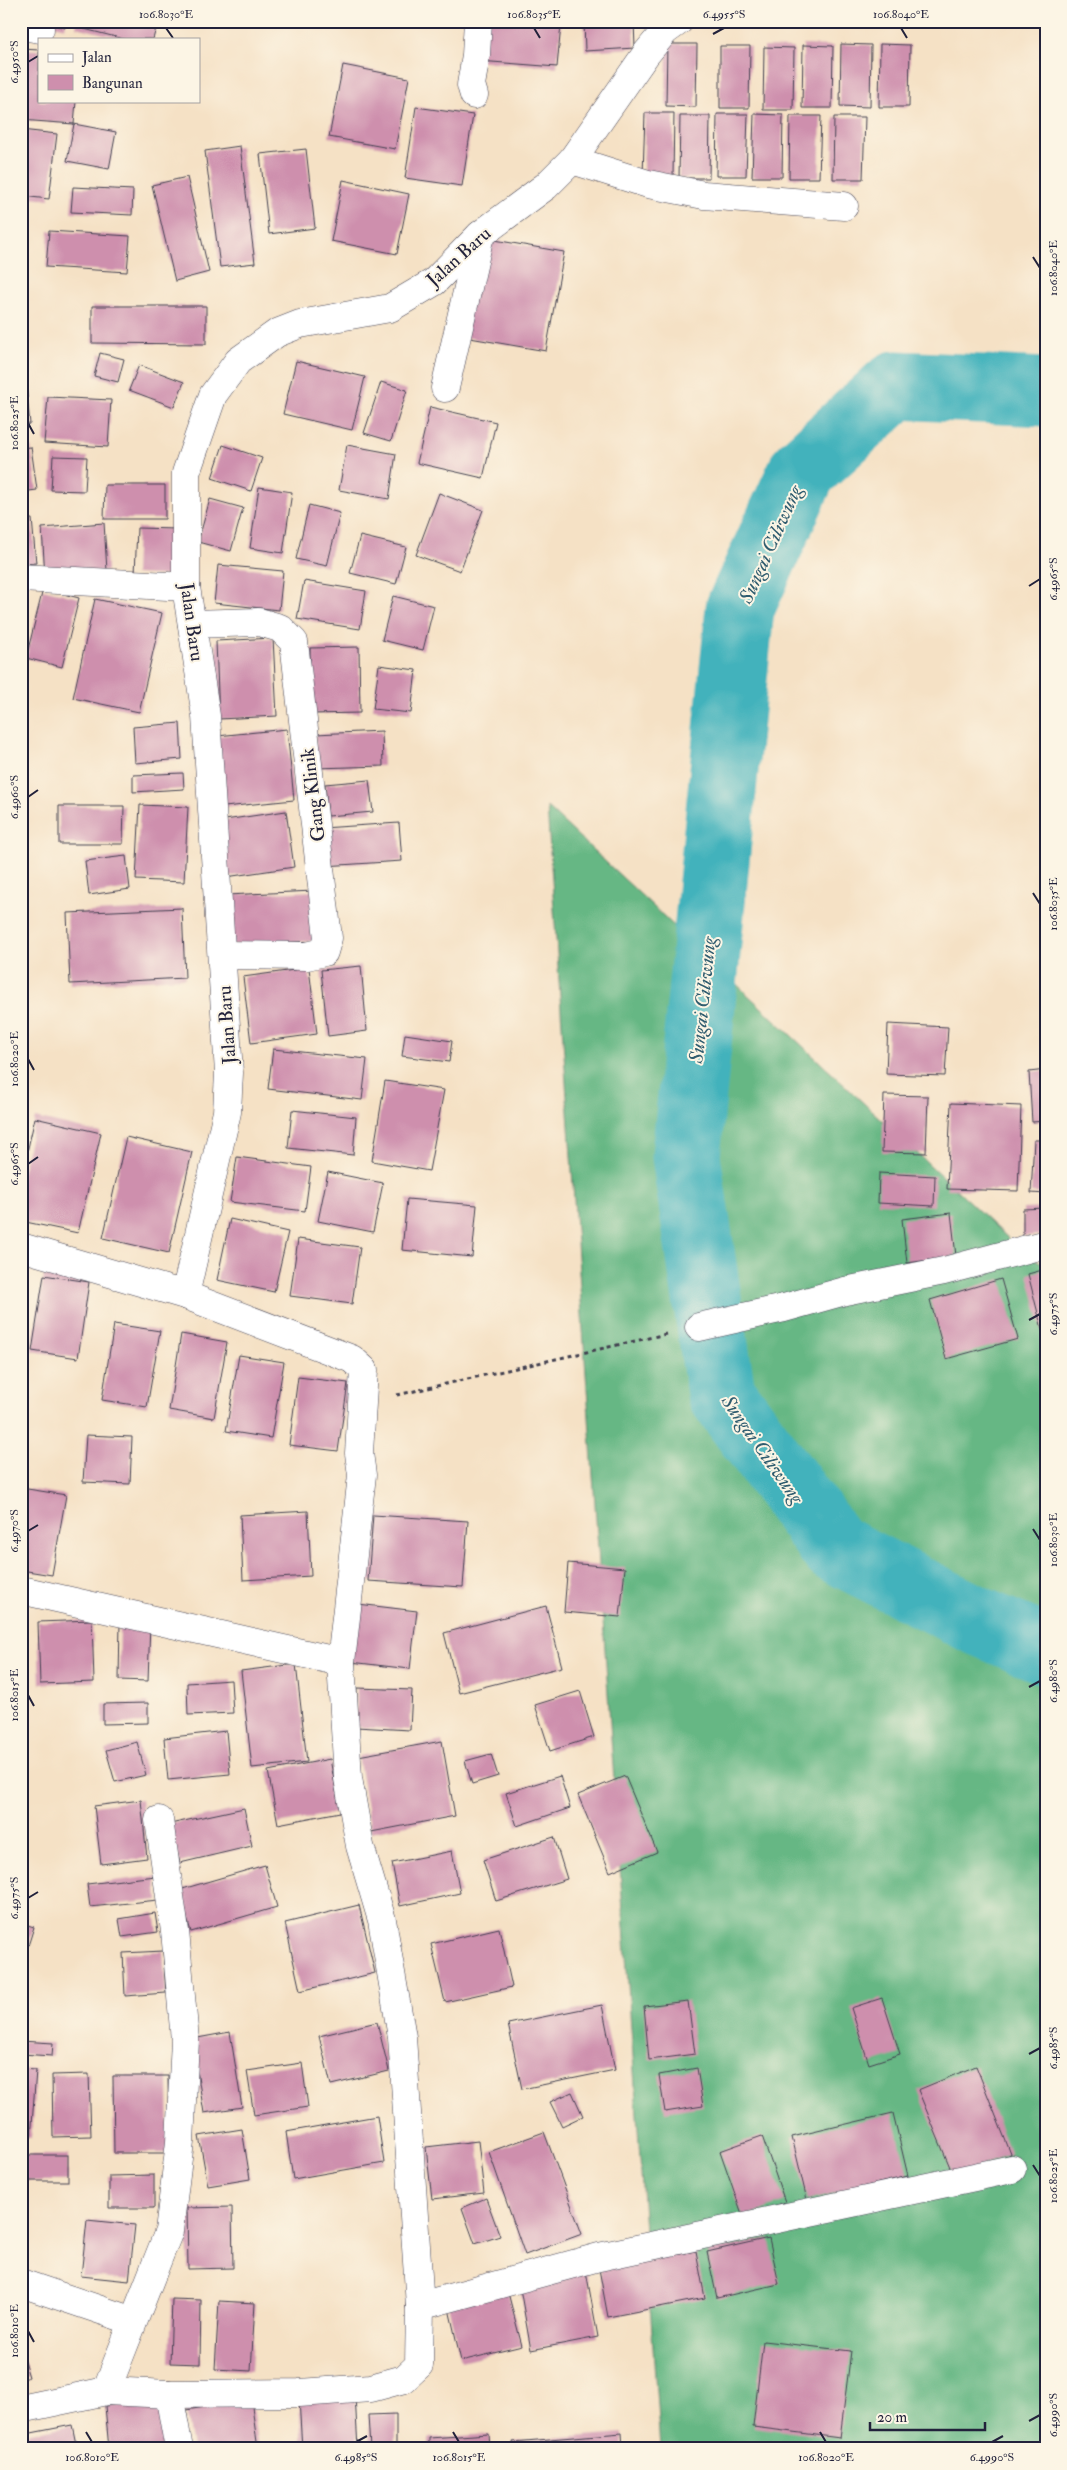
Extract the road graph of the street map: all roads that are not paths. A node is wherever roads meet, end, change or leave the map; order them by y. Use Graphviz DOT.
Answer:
graph roads {
  1 [pos="478,21"];
  2 [pos="679,21"];
  3 [pos="474,95"];
  4 [pos="572,160"];
  5 [pos="844,206"];
  6 [pos="480,235"];
  7 [pos="445,388"];
  8 [pos="21,578"];
  9 [pos="186,587"];
  10 [pos="192,624"];
  11 [pos="222,955"];
  12 [pos="1046,1244"];
  13 [pos="21,1247"];
  14 [pos="185,1295"];
  15 [pos="699,1327"];
  16 [pos="21,1590"];
  17 [pos="341,1662"];
  18 [pos="159,1820"];
  19 [pos="1012,2169"];
  20 [pos="21,2284"];
  21 [pos="420,2306"];
  22 [pos="133,2321"];
  23 [pos="106,2391"];
  24 [pos="169,2394"];
  25 [pos="21,2409"];
  26 [pos="179,2449"];
  1 -- 3 [label="street"];
  2 -- 4 [label="street, Jalan Baru"];
  4 -- 5 [label="street"];
  4 -- 6 [label="street, Jalan Baru"];
  6 -- 7 [label="street"];
  6 -- 9 [label="street, Jalan Baru"];
  8 -- 9 [label="street"];
  9 -- 10 [label="street, Jalan Baru"];
  10 -- 11 [label="street, Jalan Baru"];
  10 -- 11 [label="street, Gang Klinik"];
  11 -- 14 [label="street, Jalan Baru"];
  12 -- 15 [label="street"];
  13 -- 14 [label="street"];
  14 -- 17 [label="street"];
  16 -- 17 [label="street"];
  17 -- 21 [label="street"];
  18 -- 22 [label="street"];
  19 -- 21 [label="street"];
  20 -- 22 [label="street"];
  21 -- 24 [label="street"];
  22 -- 23 [label="street"];
  23 -- 24 [label="street"];
  23 -- 25 [label="street"];
  24 -- 26 [label="street"];
}
